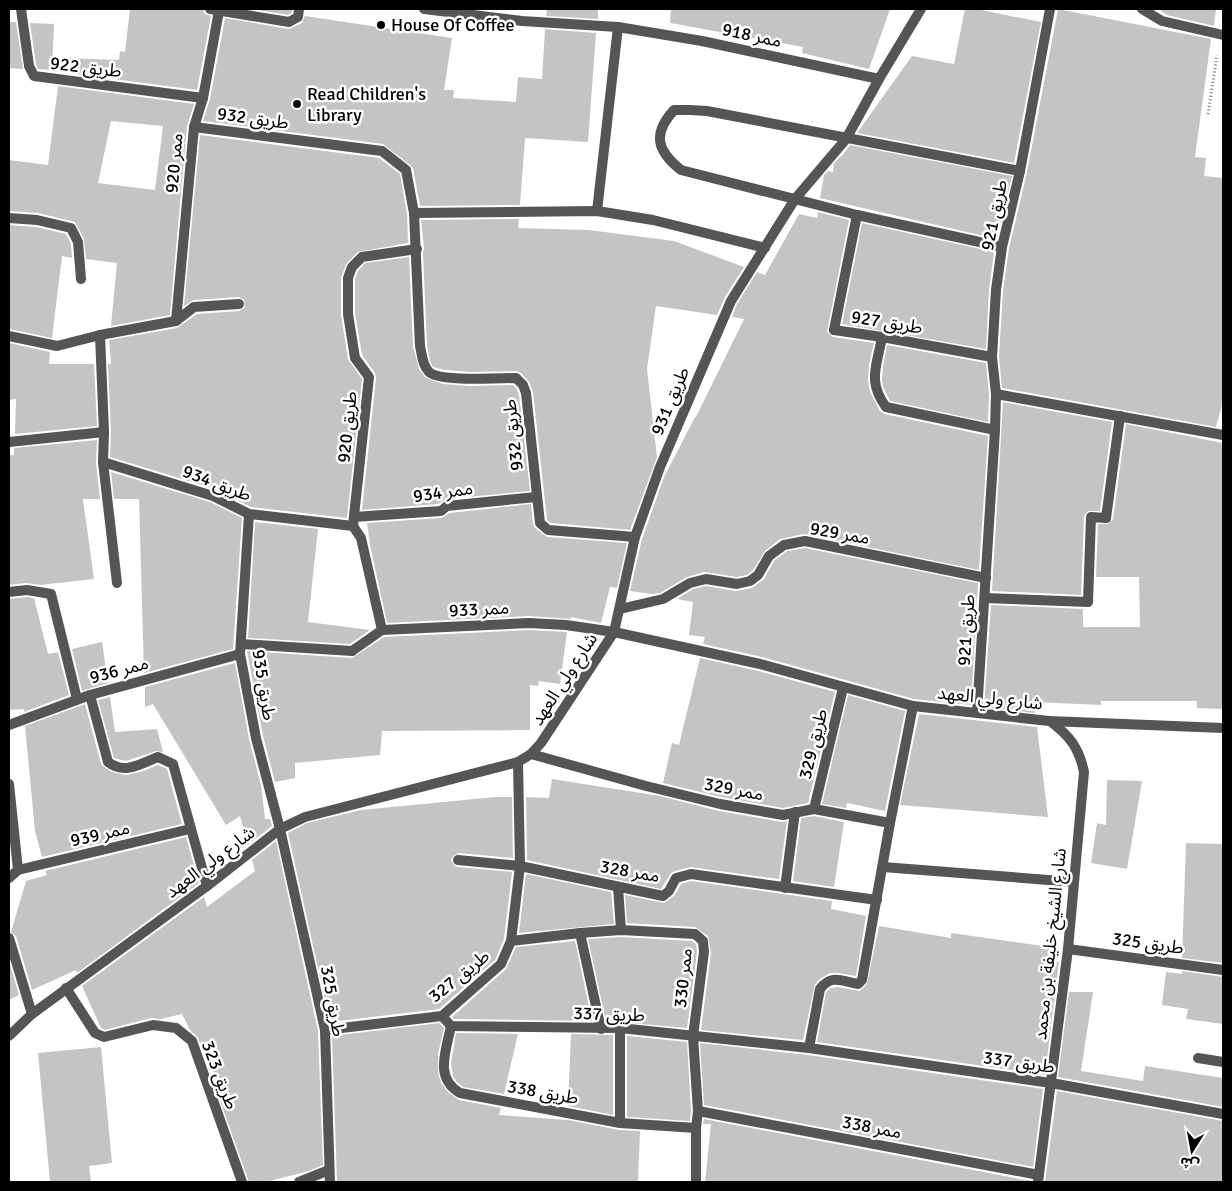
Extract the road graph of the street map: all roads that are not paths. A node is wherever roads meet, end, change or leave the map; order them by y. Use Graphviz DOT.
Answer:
graph roads {
  1 [pos="21,9"];
  2 [pos="299,9"];
  3 [pos="424,9"];
  4 [pos="921,9"];
  5 [pos="1049,9"];
  6 [pos="1142,9"];
  7 [pos="214,10"];
  8 [pos="618,26"];
  9 [pos="1222,34"];
  10 [pos="879,79"];
  11 [pos="203,98"];
  12 [pos="194,127"];
  13 [pos="846,139"];
  14 [pos="1020,171"];
  15 [pos="795,199"];
  16 [pos="597,211"];
  17 [pos="414,213"];
  18 [pos="857,215"];
  19 [pos="9,218"];
  20 [pos="1002,247"];
  21 [pos="765,248"];
  22 [pos="416,249"];
  23 [pos="81,279"];
  24 [pos="239,304"];
  25 [pos="176,322"];
  26 [pos="100,335"];
  27 [pos="9,336"];
  28 [pos="882,337"];
  29 [pos="992,357"];
  30 [pos="996,394"];
  31 [pos="1120,416"];
  32 [pos="995,430"];
  33 [pos="104,432"];
  34 [pos="1223,435"];
  35 [pos="9,442"];
  36 [pos="103,462"];
  37 [pos="536,497"];
  38 [pos="249,514"];
  39 [pos="354,522"];
  40 [pos="635,537"];
  41 [pos="986,578"];
  42 [pos="117,583"];
  43 [pos="9,592"];
  44 [pos="986,598"];
  45 [pos="620,609"];
  46 [pos="382,630"];
  47 [pos="614,632"];
  48 [pos="241,644"];
  49 [pos="240,654"];
  50 [pos="843,688"];
  51 [pos="90,694"];
  52 [pos="77,699"];
  53 [pos="913,706"];
  54 [pos="977,712"];
  55 [pos="1050,721"];
  56 [pos="9,725"];
  57 [pos="1223,728"];
  58 [pos="531,754"];
  59 [pos="518,762"];
  60 [pos="9,784"];
  61 [pos="814,808"];
  62 [pos="795,812"];
  63 [pos="890,823"];
  64 [pos="280,828"];
  65 [pos="190,829"];
  66 [pos="458,860"];
  67 [pos="520,866"];
  68 [pos="883,867"];
  69 [pos="18,870"];
  70 [pos="9,878"];
  71 [pos="1074,882"];
  72 [pos="207,886"];
  73 [pos="618,887"];
  74 [pos="785,888"];
  75 [pos="877,900"];
  76 [pos="621,930"];
  77 [pos="580,932"];
  78 [pos="9,938"];
  79 [pos="511,941"];
  80 [pos="1068,949"];
  81 [pos="1223,970"];
  82 [pos="66,988"];
  83 [pos="32,1014"];
  84 [pos="442,1016"];
  85 [pos="451,1026"];
  86 [pos="620,1028"];
  87 [pos="601,1029"];
  88 [pos="325,1030"];
  89 [pos="9,1036"];
  90 [pos="693,1036"];
  91 [pos="809,1048"];
  92 [pos="1198,1058"];
  93 [pos="1223,1062"];
  94 [pos="1051,1083"];
  95 [pos="698,1111"];
  96 [pos="1223,1114"];
  97 [pos="620,1123"];
  98 [pos="696,1128"];
  99 [pos="329,1170"];
  100 [pos="1039,1178"];
  101 [pos="242,1182"];
  102 [pos="299,1182"];
  103 [pos="330,1182"];
  104 [pos="696,1182"];
  1 -- 11 [label="street, طريق 922"];
  2 -- 7 [label="street"];
  3 -- 8 [label="street, ممر 918"];
  4 -- 10 [label="street, طريق 931"];
  5 -- 14 [label="street, طريق 921"];
  6 -- 9 [label="street"];
  7 -- 11 [label="street, ممر 920"];
  8 -- 10 [label="street, ممر 918"];
  8 -- 16 [label="street"];
  10 -- 13 [label="street, طريق 931"];
  11 -- 12 [label="street, ممر 920"];
  12 -- 17 [label="street, طريق 932"];
  12 -- 25 [label="street, ممر 920"];
  13 -- 14 [label="street"];
  13 -- 15 [label="street, طريق 931"];
  13 -- 15 [label="street"];
  14 -- 20 [label="street, طريق 921"];
  15 -- 18 [label="street"];
  15 -- 21 [label="street, طريق 931"];
  16 -- 17 [label="street"];
  16 -- 21 [label="street"];
  17 -- 22 [label="street, طريق 932"];
  18 -- 20 [label="street"];
  18 -- 28 [label="street, طريق 927"];
  19 -- 23 [label="street"];
  20 -- 29 [label="street, طريق 921"];
  21 -- 40 [label="street, طريق 931"];
  22 -- 37 [label="street, طريق 932"];
  22 -- 39 [label="street, طريق 920"];
  24 -- 25 [label="street"];
  25 -- 26 [label="street"];
  26 -- 27 [label="street"];
  26 -- 33 [label="street"];
  28 -- 29 [label="street, طريق 927"];
  28 -- 32 [label="street"];
  29 -- 30 [label="street, طريق 921"];
  30 -- 31 [label="street"];
  30 -- 32 [label="street, طريق 921"];
  31 -- 34 [label="street"];
  31 -- 44 [label="street"];
  32 -- 41 [label="street, طريق 921"];
  33 -- 35 [label="street"];
  33 -- 36 [label="street"];
  36 -- 38 [label="street, طريق 934"];
  36 -- 42 [label="street"];
  37 -- 39 [label="street, ممر 934"];
  37 -- 40 [label="street, طريق 932"];
  38 -- 39 [label="street, طريق 934"];
  38 -- 48 [label="street, طريق 935"];
  39 -- 46 [label="street"];
  40 -- 45 [label="street, طريق 931"];
  41 -- 44 [label="street, طريق 921"];
  41 -- 45 [label="street, ممر 929"];
  43 -- 52 [label="street"];
  44 -- 54 [label="street, طريق 921"];
  45 -- 47 [label="street, طريق 931"];
  46 -- 47 [label="street, ممر 933"];
  46 -- 48 [label="street"];
  47 -- 50 [label="street, شارع ولي العهد"];
  47 -- 58 [label="street, شارع ولي العهد"];
  48 -- 49 [label="street, طريق 935"];
  49 -- 51 [label="street, ممر 936"];
  49 -- 64 [label="street, طريق 935"];
  50 -- 53 [label="street, شارع ولي العهد"];
  50 -- 61 [label="street, طريق 329"];
  51 -- 52 [label="street, ممر 936"];
  51 -- 65 [label="street"];
  52 -- 56 [label="street, ممر 936"];
  53 -- 54 [label="street, شارع ولي العهد"];
  53 -- 63 [label="street"];
  54 -- 55 [label="street, شارع ولي العهد"];
  55 -- 57 [label="street, شارع ولي العهد"];
  55 -- 71 [label="street, شارع الشيخ خليفة بن محمد"];
  58 -- 59 [label="street, شارع ولي العهد"];
  58 -- 62 [label="street, ممر 329"];
  59 -- 64 [label="street, شارع ولي العهد"];
  59 -- 67 [label="street, طريق 327"];
  60 -- 69 [label="street"];
  61 -- 62 [label="street, ممر 329"];
  61 -- 63 [label="street, ممر 329"];
  62 -- 74 [label="street"];
  63 -- 68 [label="street"];
  64 -- 72 [label="street, شارع ولي العهد"];
  64 -- 88 [label="street, طريق 325"];
  65 -- 69 [label="street, ممر 939"];
  65 -- 72 [label="street"];
  66 -- 67 [label="street, ممر 328"];
  67 -- 73 [label="street, ممر 328"];
  67 -- 79 [label="street, طريق 327"];
  68 -- 71 [label="street"];
  68 -- 75 [label="street"];
  69 -- 70 [label="street, ممر 939"];
  71 -- 80 [label="street, شارع الشيخ خليفة بن محمد"];
  72 -- 82 [label="street, شارع ولي العهد"];
  73 -- 74 [label="street, ممر 328"];
  73 -- 76 [label="street"];
  74 -- 75 [label="street, ممر 328"];
  75 -- 91 [label="street"];
  76 -- 77 [label="street, ممر 330"];
  76 -- 90 [label="street, ممر 330"];
  77 -- 79 [label="street, ممر 330"];
  77 -- 87 [label="street"];
  78 -- 83 [label="street"];
  79 -- 84 [label="street, طريق 327"];
  80 -- 81 [label="street, طريق 325"];
  80 -- 94 [label="street, شارع الشيخ خليفة بن محمد"];
  82 -- 83 [label="street, شارع ولي العهد"];
  82 -- 101 [label="street, طريق 323"];
  83 -- 89 [label="street, شارع ولي العهد"];
  84 -- 85 [label="street"];
  84 -- 88 [label="street, طريق 327"];
  85 -- 87 [label="street, طريق 337"];
  85 -- 97 [label="street, طريق 338"];
  86 -- 87 [label="street, طريق 337"];
  86 -- 90 [label="street, طريق 337"];
  86 -- 97 [label="street"];
  88 -- 99 [label="street, طريق 325"];
  90 -- 91 [label="street, طريق 337"];
  90 -- 95 [label="street, ممر 330"];
  91 -- 94 [label="street, طريق 337"];
  92 -- 93 [label="street"];
  94 -- 96 [label="street, طريق 337"];
  94 -- 100 [label="street, شارع الشيخ خليفة بن محمد"];
  95 -- 98 [label="street, ممر 330"];
  95 -- 100 [label="street, ممر 338"];
  97 -- 98 [label="street, طريق 338"];
  98 -- 104 [label="street, ممر 330"];
  99 -- 102 [label="street"];
  99 -- 103 [label="street, طريق 325"];
}
